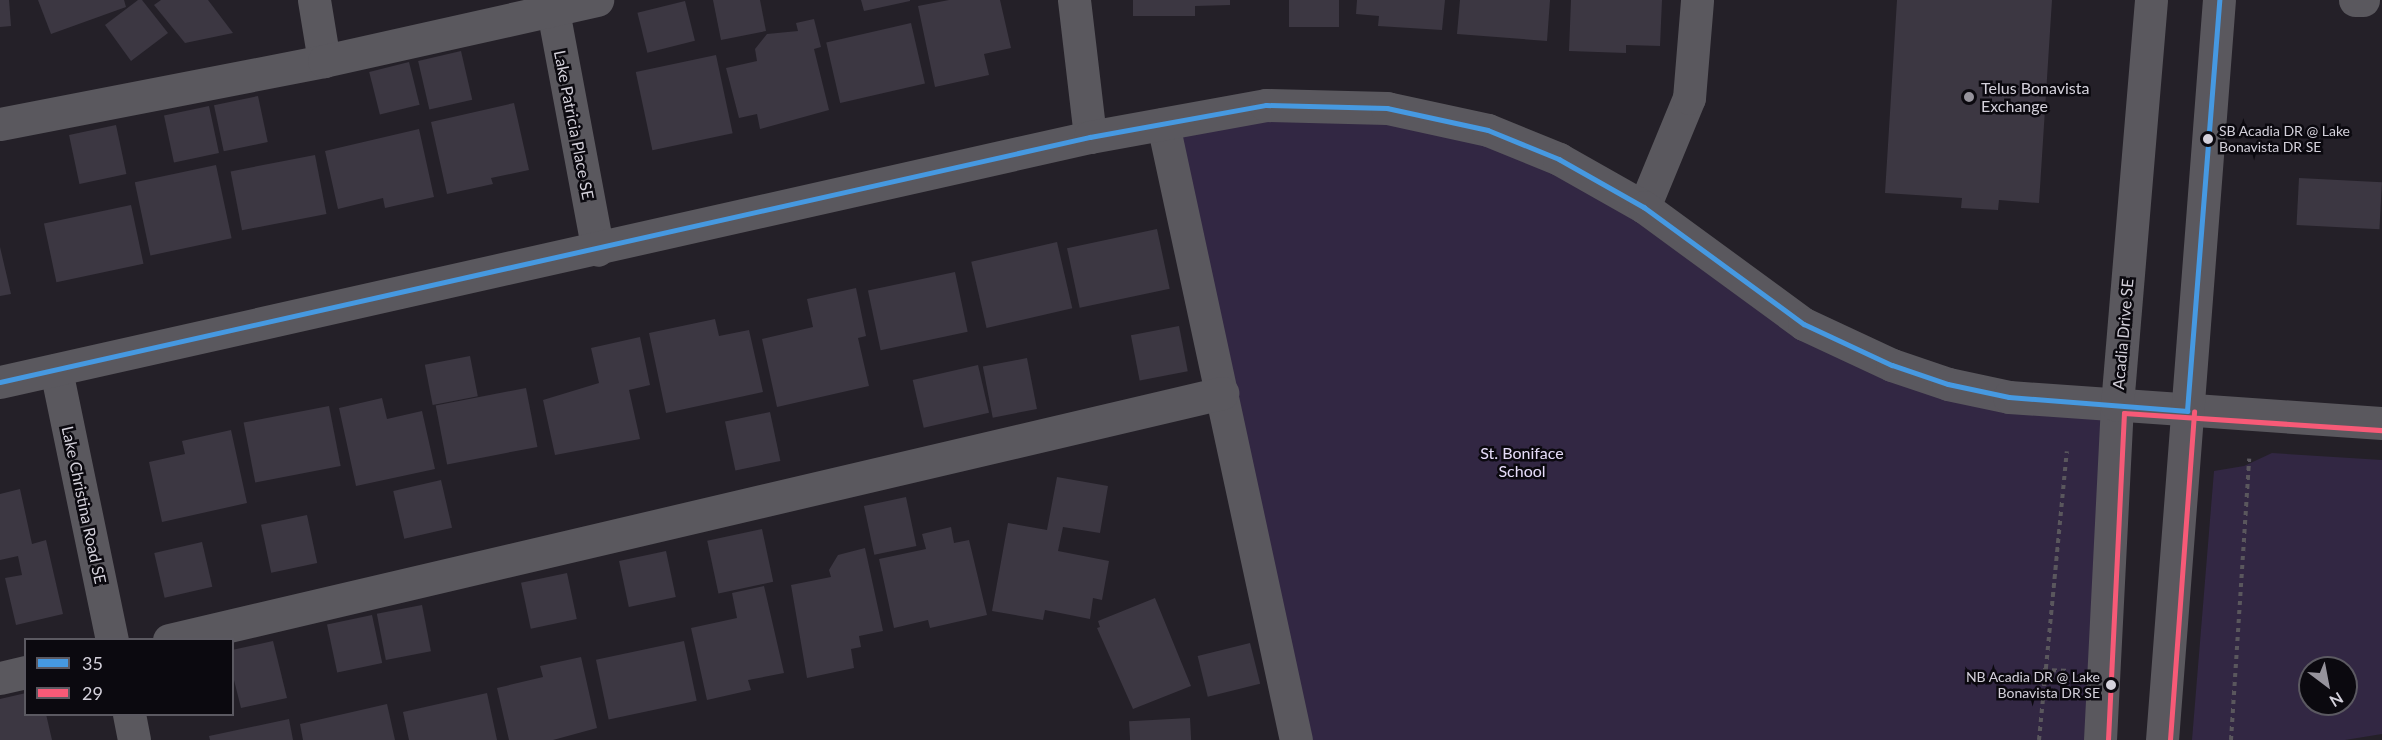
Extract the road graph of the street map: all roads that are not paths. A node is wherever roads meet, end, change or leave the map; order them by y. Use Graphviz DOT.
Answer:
graph roads {
  1 [pos="314,0"];
  2 [pos="597,0"];
  3 [pos="1074,0"];
  4 [pos="1697,0"];
  5 [pos="2151,0"];
  6 [pos="2219,0"];
  7 [pos="2355,0"];
  8 [pos="2363,0"];
  9 [pos="551,5"];
  10 [pos="324,61"];
  11 [pos="0,124"];
  12 [pos="1163,124"];
  13 [pos="1090,137"];
  14 [pos="1644,207"];
  15 [pos="598,250"];
  16 [pos="56,370"];
  17 [pos="0,382"];
  18 [pos="1222,393"];
  19 [pos="2117,405"];
  20 [pos="2187,411"];
  21 [pos="2382,423"];
  22 [pos="112,638"];
  23 [pos="173,638"];
  24 [pos="24,672"];
  25 [pos="0,678"];
  26 [pos="129,716"];
  27 [pos="134,740"];
  28 [pos="1296,740"];
  29 [pos="2100,740"];
  30 [pos="2162,740"];
  1 -- 10 [label="street"];
  2 -- 9 [label="street"];
  3 -- 13 [label="street"];
  4 -- 14 [label="street"];
  5 -- 19 [label="street, Acadia Drive SE"];
  6 -- 20 [label="street"];
  7 -- 8 [label="street"];
  9 -- 10 [label="street"];
  9 -- 15 [label="street, Lake Patricia Place SE"];
  10 -- 11 [label="street"];
  12 -- 13 [label="street"];
  12 -- 14 [label="street"];
  12 -- 18 [label="street"];
  13 -- 15 [label="street"];
  14 -- 19 [label="street"];
  15 -- 16 [label="street"];
  16 -- 17 [label="street"];
  16 -- 22 [label="street, Lake Christina Road SE"];
  18 -- 23 [label="street"];
  18 -- 28 [label="street"];
  19 -- 20 [label="street"];
  19 -- 29 [label="street, Acadia Drive SE"];
  20 -- 21 [label="street"];
  20 -- 30 [label="street"];
  24 -- 25 [label="street"];
  26 -- 27 [label="street"];
}
